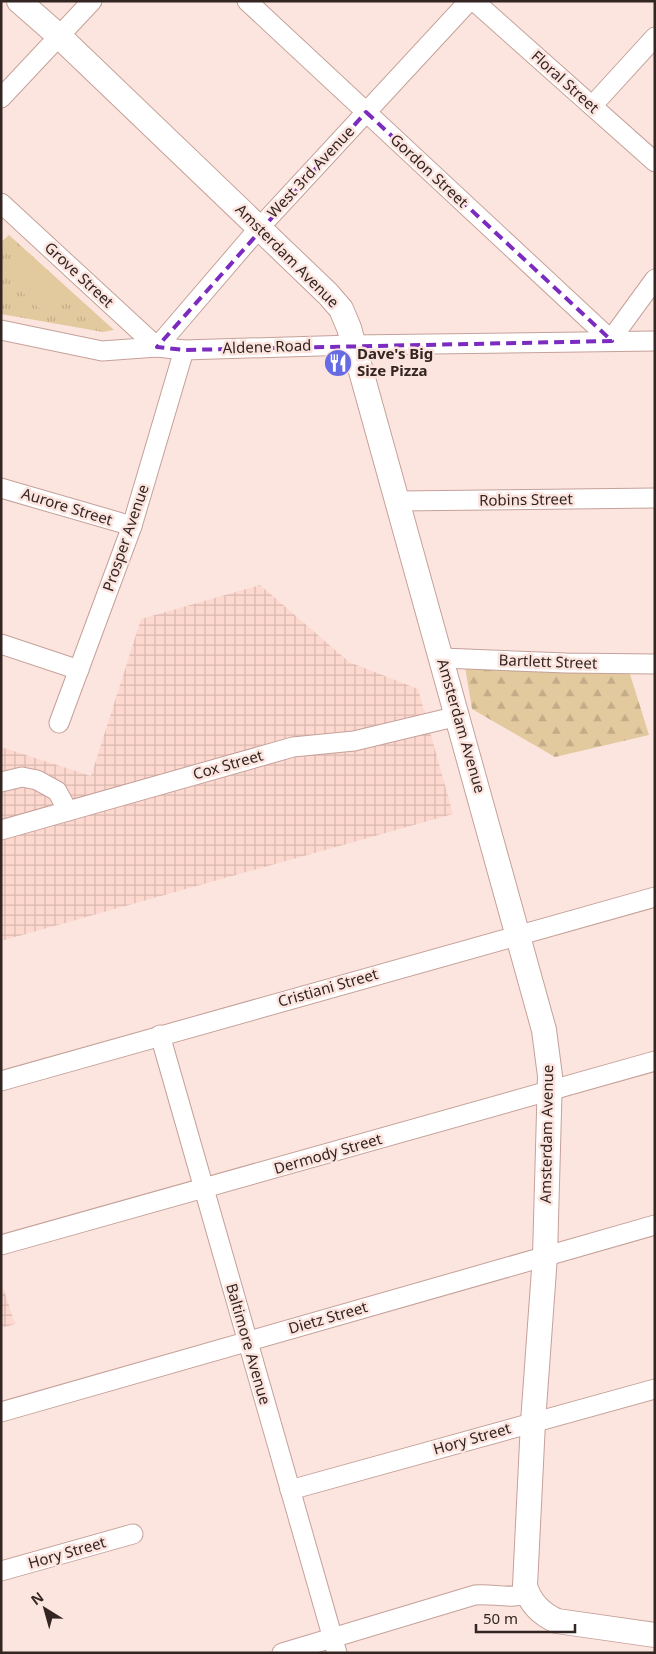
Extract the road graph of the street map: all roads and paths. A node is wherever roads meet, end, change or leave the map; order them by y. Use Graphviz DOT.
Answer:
graph roads {
  1 [pos="19,1"];
  2 [pos="92,1"];
  3 [pos="247,1"];
  4 [pos="469,1"];
  5 [pos="474,1"];
  6 [pos="59,36"];
  7 [pos="655,37"];
  8 [pos="1,98"];
  9 [pos="592,106"];
  10 [pos="366,112"];
  11 [pos="655,162"];
  12 [pos="1,203"];
  13 [pos="259,228"];
  14 [pos="655,279"];
  15 [pos="1,330"];
  16 [pos="612,341"];
  17 [pos="655,341"];
  18 [pos="353,345"];
  19 [pos="157,346"];
  20 [pos="184,350"];
  21 [pos="1,488"];
  22 [pos="655,498"];
  23 [pos="398,502"];
  24 [pos="132,526"];
  25 [pos="1,644"];
  26 [pos="442,658"];
  27 [pos="655,664"];
  28 [pos="79,670"];
  29 [pos="458,716"];
  30 [pos="59,723"];
  31 [pos="1,782"];
  32 [pos="68,811"];
  33 [pos="1,830"];
  34 [pos="655,897"];
  35 [pos="518,935"];
  36 [pos="160,1035"];
  37 [pos="655,1061"];
  38 [pos="1,1081"];
  39 [pos="550,1092"];
  40 [pos="204,1188"];
  41 [pos="655,1224"];
  42 [pos="1,1245"];
  43 [pos="545,1256"];
  44 [pos="248,1341"];
  45 [pos="655,1389"];
  46 [pos="1,1412"];
  47 [pos="533,1422"];
  48 [pos="290,1490"];
  49 [pos="132,1534"];
  50 [pos="1,1571"];
  51 [pos="527,1593"];
  52 [pos="655,1635"];
  53 [pos="334,1645"];
  54 [pos="282,1653"];
  1 -- 6 [label="main road, Amsterdam Avenue"];
  2 -- 6 [label="street"];
  3 -- 10 [label="street, Gordon Street"];
  4 -- 10 [label="street, West 3rd Avenue"];
  5 -- 9 [label="street, Floral Street"];
  6 -- 8 [label="street"];
  6 -- 13 [label="main road, Amsterdam Avenue"];
  7 -- 9 [label="street"];
  9 -- 11 [label="street, Floral Street"];
  10 -- 13 [label="street, West 3rd Avenue"];
  10 -- 16 [label="street, Gordon Street"];
  12 -- 19 [label="street, Grove Street"];
  13 -- 18 [label="main road, Amsterdam Avenue"];
  13 -- 19 [label="street, West 3rd Avenue"];
  14 -- 16 [label="street"];
  15 -- 19 [label="street, Aldene Road"];
  16 -- 17 [label="street, Aldene Road"];
  16 -- 18 [label="street, Aldene Road"];
  18 -- 20 [label="street, Aldene Road"];
  18 -- 23 [label="main road, Amsterdam Avenue"];
  19 -- 20 [label="street, Aldene Road"];
  20 -- 24 [label="street, Prosper Avenue"];
  21 -- 24 [label="street, Aurore Street"];
  22 -- 23 [label="street, Robins Street"];
  23 -- 26 [label="main road, Amsterdam Avenue"];
  24 -- 28 [label="street, Prosper Avenue"];
  25 -- 28 [label="street"];
  26 -- 27 [label="street, Bartlett Street"];
  26 -- 29 [label="main road, Amsterdam Avenue"];
  28 -- 30 [label="street, Prosper Avenue"];
  29 -- 32 [label="street, Cox Street"];
  29 -- 35 [label="main road, Amsterdam Avenue"];
  31 -- 32 [label="street"];
  32 -- 33 [label="street, Cox Street"];
  34 -- 35 [label="street, Cristiani Street"];
  35 -- 36 [label="street, Cristiani Street"];
  35 -- 39 [label="main road, Amsterdam Avenue"];
  36 -- 38 [label="street, Cristiani Street"];
  36 -- 40 [label="street, Baltimore Avenue"];
  37 -- 39 [label="street, Dermody Street"];
  39 -- 40 [label="street, Dermody Street"];
  39 -- 43 [label="main road, Amsterdam Avenue"];
  40 -- 42 [label="street, Dermody Street"];
  40 -- 44 [label="street, Baltimore Avenue"];
  41 -- 43 [label="street, Dietz Street"];
  43 -- 44 [label="street, Dietz Street"];
  43 -- 47 [label="main road, Amsterdam Avenue"];
  44 -- 46 [label="street, Dietz Street"];
  44 -- 48 [label="street, Baltimore Avenue"];
  45 -- 47 [label="street, Hory Street"];
  47 -- 48 [label="street, Hory Street"];
  47 -- 51 [label="main road, Amsterdam Avenue"];
  48 -- 53 [label="street, Baltimore Avenue"];
  49 -- 50 [label="street, Hory Street"];
  51 -- 52 [label="main road"];
  51 -- 53 [label="street"];
  53 -- 54 [label="street"];
}
